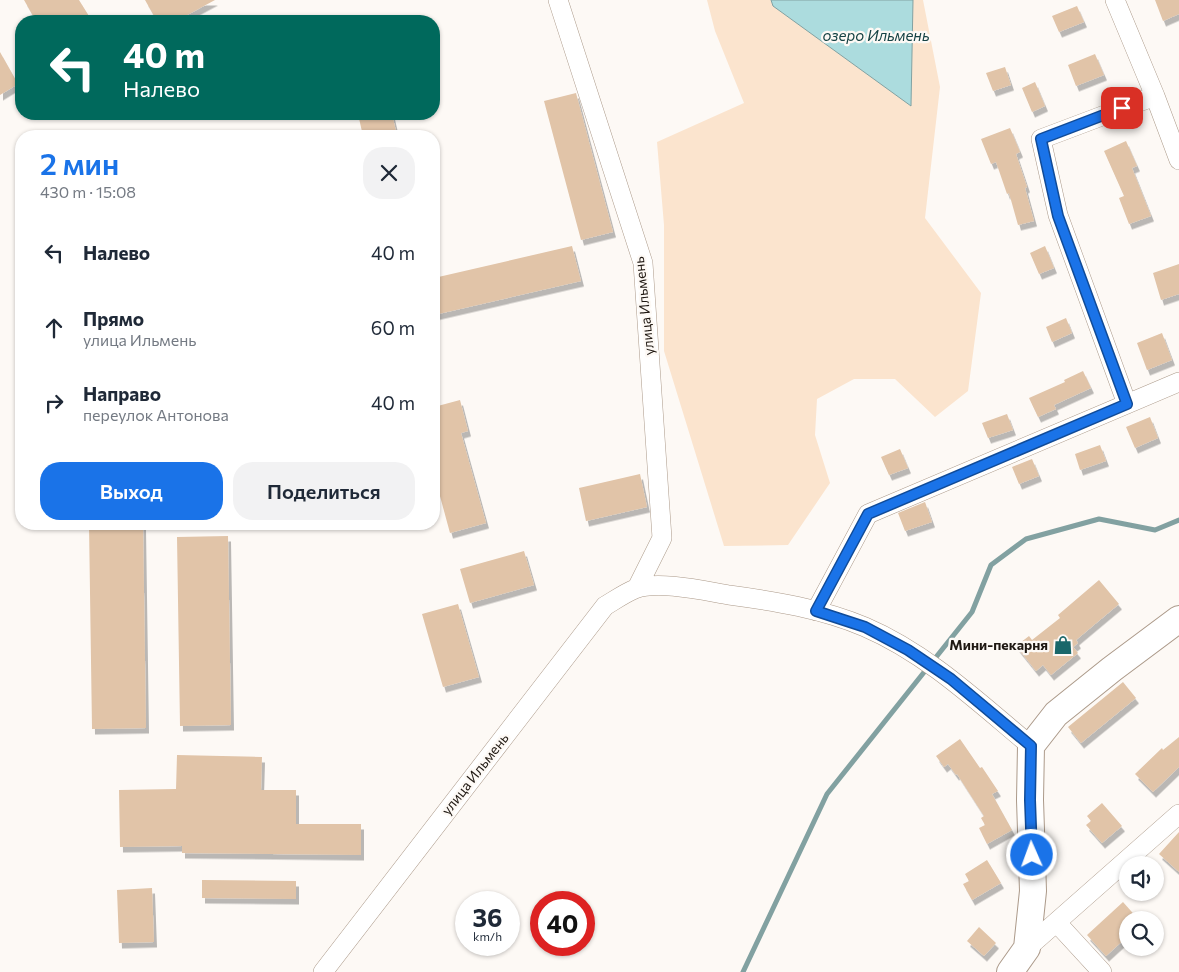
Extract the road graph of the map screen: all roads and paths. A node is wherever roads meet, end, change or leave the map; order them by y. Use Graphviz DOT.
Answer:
graph roads {
  1 [pos="558,0"];
  2 [pos="1115,0"];
  3 [pos="1155,96"];
  4 [pos="1179,160"];
  5 [pos="1179,382"];
  6 [pos="1127,404"];
  7 [pos="636,588"];
  8 [pos="816,611"];
  9 [pos="1179,619"];
  10 [pos="1031,746"];
  11 [pos="1179,814"];
  12 [pos="1057,923"];
  13 [pos="1028,948"];
  14 [pos="323,972"];
  15 [pos="1010,972"];
  16 [pos="1102,972"];
  1 -- 7 [label="street, улица Ильмень"];
  2 -- 3 [label="street"];
  3 -- 4 [label="street"];
  3 -- 6 [label="street"];
  5 -- 6 [label="street"];
  6 -- 8 [label="street"];
  7 -- 8 [label="street, улица Ильмень"];
  7 -- 14 [label="street, улица Ильмень"];
  8 -- 10 [label="street, улица Ильмень"];
  9 -- 10 [label="street"];
  10 -- 13 [label="street"];
  11 -- 12 [label="street"];
  12 -- 13 [label="street"];
  12 -- 16 [label="street"];
  13 -- 15 [label="street"];
}
